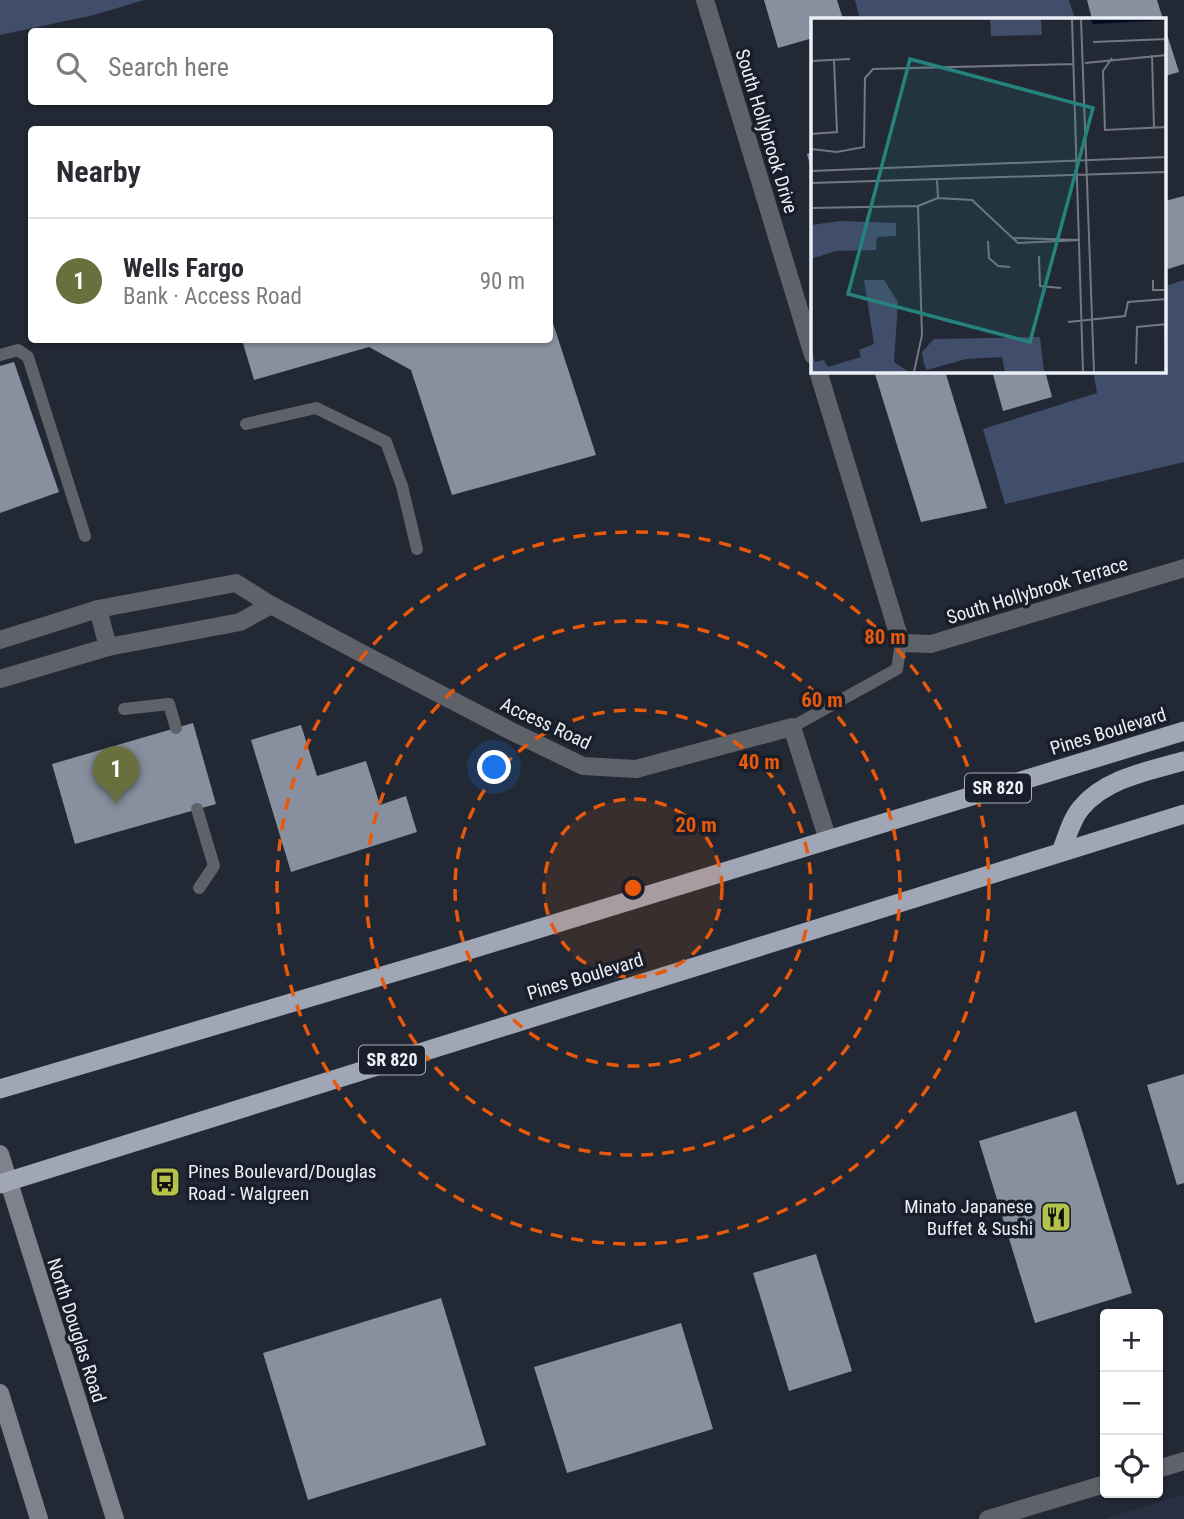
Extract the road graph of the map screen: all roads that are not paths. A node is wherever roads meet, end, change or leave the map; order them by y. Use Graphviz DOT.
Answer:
graph roads {
  1 [pos="705,0"];
  2 [pos="811,348"];
  3 [pos="0,355"];
  4 [pos="819,373"];
  5 [pos="246,424"];
  6 [pos="85,536"];
  7 [pos="417,549"];
  8 [pos="1184,568"];
  9 [pos="271,604"];
  10 [pos="98,609"];
  11 [pos="0,640"];
  12 [pos="901,643"];
  13 [pos="108,647"];
  14 [pos="0,679"];
  15 [pos="124,709"];
  16 [pos="792,727"];
  17 [pos="176,728"];
  18 [pos="1184,731"];
  19 [pos="1184,761"];
  20 [pos="197,809"];
  21 [pos="1184,814"];
  22 [pos="828,840"];
  23 [pos="1061,852"];
  24 [pos="199,888"];
  25 [pos="0,1089"];
  26 [pos="0,1154"];
  27 [pos="4,1182"];
  28 [pos="0,1393"];
  29 [pos="1184,1461"];
  30 [pos="1163,1467"];
  31 [pos="1100,1485"];
  32 [pos="39,1519"];
  33 [pos="115,1519"];
  34 [pos="988,1519"];
  1 -- 2 [label="street, South Hollybrook Drive"];
  3 -- 6 [label="lane"];
  4 -- 12 [label="street"];
  5 -- 7 [label="lane"];
  8 -- 12 [label="street, South Hollybrook Terrace"];
  9 -- 10 [label="street, Access Road"];
  9 -- 13 [label="street"];
  9 -- 16 [label="street, Access Road"];
  10 -- 11 [label="street, Access Road"];
  10 -- 13 [label="street"];
  12 -- 16 [label="lane"];
  13 -- 14 [label="street"];
  15 -- 17 [label="lane"];
  16 -- 22 [label="street"];
  18 -- 22 [label="highway, Pines Boulevard / SR 820"];
  19 -- 23 [label="highway"];
  20 -- 24 [label="lane"];
  21 -- 23 [label="highway, Pines Boulevard / SR 820"];
  22 -- 25 [label="highway, Pines Boulevard / SR 820"];
  23 -- 27 [label="highway, Pines Boulevard / SR 820"];
  26 -- 27 [label="main road, North Douglas Road"];
  27 -- 33 [label="main road, North Douglas Road"];
  28 -- 32 [label="main road"];
  29 -- 30 [label="street"];
  31 -- 34 [label="street"];
}
